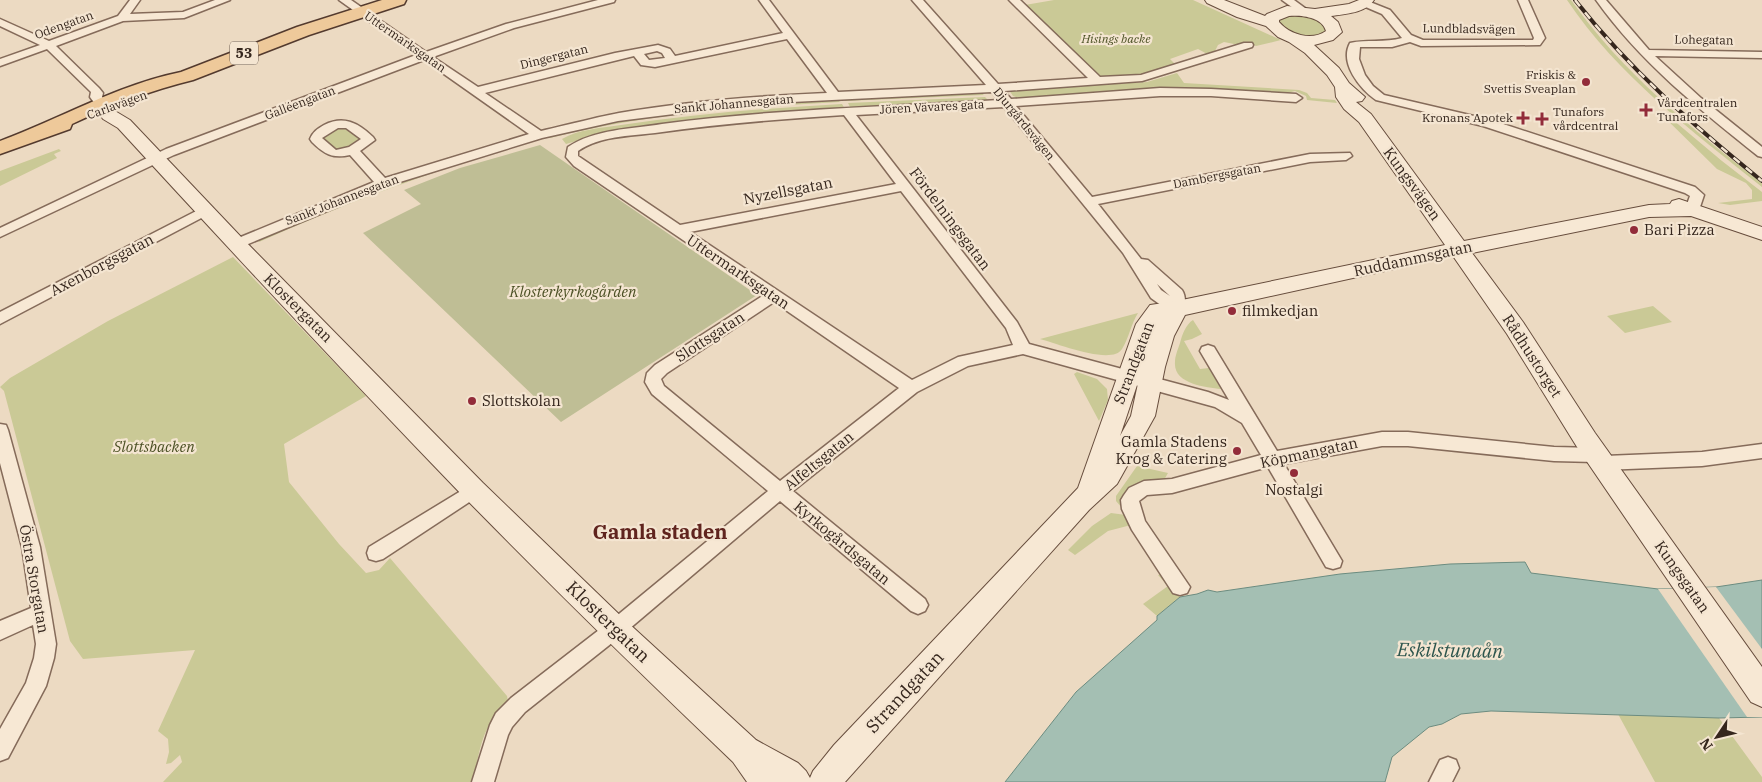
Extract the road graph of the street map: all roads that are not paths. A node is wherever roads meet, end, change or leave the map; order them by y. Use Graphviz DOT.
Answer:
graph roads {
  1 [pos="135,0"];
  2 [pos="225,0"];
  3 [pos="385,0"];
  4 [pos="398,0"];
  5 [pos="610,0"];
  6 [pos="764,0"];
  7 [pos="917,0"];
  8 [pos="1014,0"];
  9 [pos="1523,0"];
  10 [pos="1602,0"];
  11 [pos="1219,3"];
  12 [pos="1361,4"];
  13 [pos="354,7"];
  14 [pos="1280,10"];
  15 [pos="1310,13"];
  16 [pos="122,18"];
  17 [pos="0,22"];
  18 [pos="1332,25"];
  19 [pos="791,35"];
  20 [pos="1294,38"];
  21 [pos="1322,39"];
  22 [pos="1410,39"];
  23 [pos="49,45"];
  24 [pos="1248,45"];
  25 [pos="1646,53"];
  26 [pos="1762,55"];
  27 [pos="424,56"];
  28 [pos="0,63"];
  29 [pos="1333,72"];
  30 [pos="1098,82"];
  31 [pos="995,88"];
  32 [pos="478,91"];
  33 [pos="835,96"];
  34 [pos="1296,98"];
  35 [pos="1006,103"];
  36 [pos="110,106"];
  37 [pos="848,112"];
  38 [pos="46,130"];
  39 [pos="539,135"];
  40 [pos="0,148"];
  41 [pos="353,150"];
  42 [pos="572,150"];
  43 [pos="1762,152"];
  44 [pos="1346,156"];
  45 [pos="154,159"];
  46 [pos="382,183"];
  47 [pos="906,186"];
  48 [pos="1088,202"];
  49 [pos="1692,210"];
  50 [pos="204,211"];
  51 [pos="677,230"];
  52 [pos="0,233"];
  53 [pos="1762,234"];
  54 [pos="236,244"];
  55 [pos="1459,249"];
  56 [pos="773,296"];
  57 [pos="1177,309"];
  58 [pos="0,318"];
  59 [pos="1023,348"];
  60 [pos="1208,351"];
  61 [pos="1139,379"];
  62 [pos="653,382"];
  63 [pos="911,388"];
  64 [pos="1247,418"];
  65 [pos="0,430"];
  66 [pos="1762,451"];
  67 [pos="1272,459"];
  68 [pos="1600,459"];
  69 [pos="474,490"];
  70 [pos="780,492"];
  71 [pos="376,553"];
  72 [pos="1333,561"];
  73 [pos="1180,587"];
  74 [pos="918,605"];
  75 [pos="42,612"];
  76 [pos="615,629"];
  77 [pos="0,631"];
  78 [pos="1762,692"];
  79 [pos="0,750"];
  80 [pos="744,751"];
  81 [pos="483,782"];
  82 [pos="766,782"];
  83 [pos="795,782"];
  84 [pos="824,782"];
  1 -- 16 [label="street"];
  2 -- 16 [label="street, Odengatan"];
  3 -- 13 [label="main road, Carlavägen / 53"];
  4 -- 13 [label="main road, Carlavägen / 53"];
  5 -- 27 [label="street, Galléengatan"];
  6 -- 19 [label="street"];
  7 -- 31 [label="street, Djurgårdsvägen"];
  8 -- 30 [label="street"];
  9 -- 22 [label="street, Lundbladsvägen"];
  10 -- 25 [label="street"];
  11 -- 14 [label="street"];
  12 -- 15 [label="street"];
  12 -- 18 [label="street"];
  12 -- 22 [label="street, Lundbladsvägen"];
  13 -- 27 [label="street, Uttermarksgatan"];
  13 -- 36 [label="main road, Carlavägen / 53"];
  14 -- 15 [label="street"];
  14 -- 20 [label="street, Kungsvägen"];
  15 -- 18 [label="street"];
  16 -- 23 [label="street, Odengatan"];
  17 -- 23 [label="street, Klostergatan"];
  18 -- 21 [label="street"];
  19 -- 32 [label="street, Dingergatan"];
  19 -- 33 [label="street"];
  20 -- 21 [label="street"];
  20 -- 29 [label="street, Kungsvägen"];
  21 -- 29 [label="street, Kungsvägen"];
  22 -- 49 [label="street"];
  23 -- 28 [label="street, Odengatan"];
  23 -- 36 [label="street, Klostergatan"];
  24 -- 30 [label="street, Sankt Johannesgatan"];
  25 -- 26 [label="street, Lohegatan"];
  25 -- 43 [label="street"];
  27 -- 32 [label="street, Uttermarksgatan"];
  27 -- 45 [label="street, Galléengatan"];
  29 -- 55 [label="street, Kungsvägen"];
  30 -- 31 [label="street, Sankt Johannesgatan"];
  31 -- 33 [label="street, Sankt Johannesgatan"];
  31 -- 35 [label="street, Djurgårdsvägen"];
  32 -- 39 [label="street, Uttermarksgatan"];
  33 -- 39 [label="street, Sankt Johannesgatan"];
  34 -- 35 [label="street, Jören Vävares gata"];
  35 -- 37 [label="street, Jören Vävares gata"];
  35 -- 48 [label="street, Djurgårdsvägen"];
  36 -- 38 [label="main road, Carlavägen / 53"];
  36 -- 45 [label="street, Klostergatan"];
  37 -- 42 [label="street, Jören Vävares gata"];
  37 -- 47 [label="street, Fördelningsgatan"];
  38 -- 40 [label="main road, Carlavägen / 53"];
  39 -- 46 [label="street, Sankt Johannesgatan"];
  41 -- 46 [label="street"];
  42 -- 51 [label="street, Uttermarksgatan"];
  44 -- 48 [label="street, Dambergsgatan"];
  45 -- 50 [label="street, Klostergatan"];
  45 -- 52 [label="street, Galléengatan"];
  46 -- 54 [label="street, Sankt Johannesgatan"];
  47 -- 51 [label="street, Nyzellsgatan"];
  47 -- 59 [label="street, Fördelningsgatan"];
  48 -- 57 [label="street, Djurgårdsvägen"];
  49 -- 53 [label="street, Ruddammsgatan"];
  49 -- 55 [label="street, Ruddammsgatan"];
  50 -- 54 [label="street, Klostergatan"];
  50 -- 58 [label="street, Axenborgsgatan"];
  51 -- 56 [label="street, Uttermarksgatan"];
  54 -- 69 [label="street, Klostergatan"];
  55 -- 57 [label="street, Ruddammsgatan"];
  55 -- 68 [label="street, Rådhustorget"];
  56 -- 62 [label="street, Slottsgatan"];
  56 -- 63 [label="street, Uttermarksgatan"];
  57 -- 61 [label="street, Strandgatan"];
  59 -- 61 [label="street, Alfeltsgatan"];
  59 -- 63 [label="street, Alfeltsgatan"];
  60 -- 64 [label="street"];
  61 -- 64 [label="street, Alfeltsgatan"];
  61 -- 84 [label="street, Strandgatan"];
  62 -- 70 [label="street, Kyrkogårdsgatan"];
  63 -- 70 [label="street, Alfeltsgatan"];
  64 -- 67 [label="street"];
  65 -- 75 [label="street, Östra Storgatan"];
  66 -- 68 [label="street, Köpmangatan"];
  67 -- 68 [label="street, Köpmangatan"];
  67 -- 72 [label="street"];
  67 -- 73 [label="street, Köpmangatan"];
  68 -- 78 [label="street, Kungsgatan"];
  69 -- 71 [label="street"];
  69 -- 76 [label="street, Klostergatan"];
  70 -- 74 [label="street, Kyrkogårdsgatan"];
  70 -- 76 [label="street, Alfeltsgatan"];
  75 -- 77 [label="street"];
  75 -- 79 [label="street, Östra Storgatan"];
  76 -- 80 [label="street, Klostergatan"];
  76 -- 81 [label="street, Alfeltsgatan"];
  80 -- 82 [label="street, Klostergatan"];
  80 -- 83 [label="street, Klostergatan"];
}
